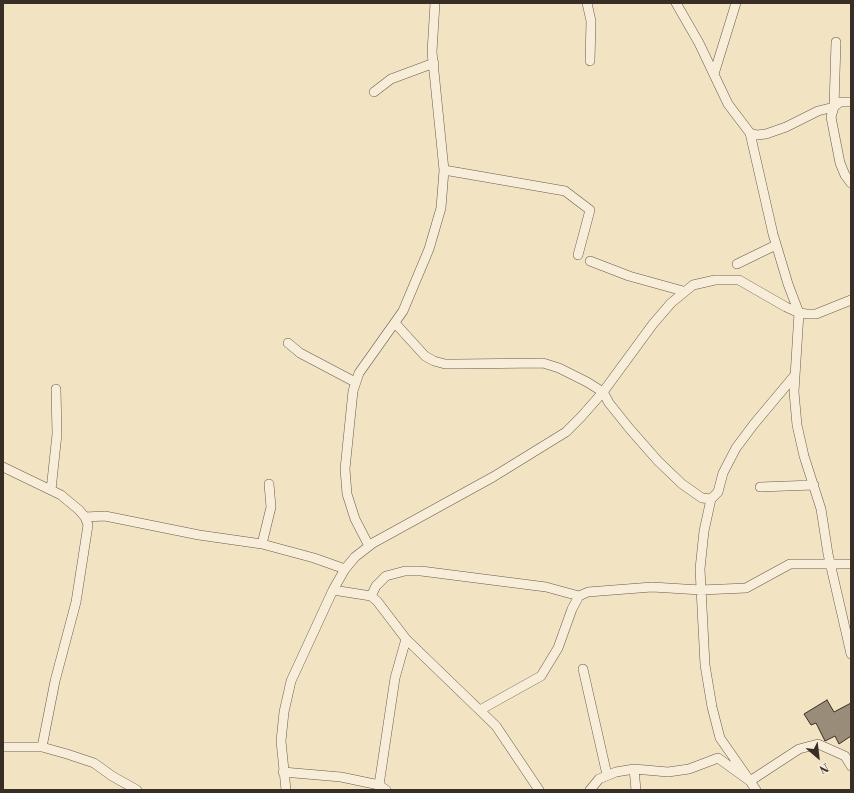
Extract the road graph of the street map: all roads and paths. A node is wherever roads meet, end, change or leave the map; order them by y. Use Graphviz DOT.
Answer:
graph roads {
  1 [pos="435,3"];
  2 [pos="587,3"];
  3 [pos="676,3"];
  4 [pos="736,3"];
  5 [pos="836,42"];
  6 [pos="590,61"];
  7 [pos="434,63"];
  8 [pos="714,74"];
  9 [pos="374,92"];
  10 [pos="851,102"];
  11 [pos="834,107"];
  12 [pos="750,133"];
  13 [pos="444,170"];
  14 [pos="851,182"];
  15 [pos="776,245"];
  16 [pos="578,255"];
  17 [pos="590,261"];
  18 [pos="737,264"];
  19 [pos="683,291"];
  20 [pos="851,300"];
  21 [pos="799,313"];
  22 [pos="395,323"];
  23 [pos="288,343"];
  24 [pos="795,375"];
  25 [pos="355,382"];
  26 [pos="56,389"];
  27 [pos="603,392"];
  28 [pos="4,469"];
  29 [pos="269,484"];
  30 [pos="814,485"];
  31 [pos="760,487"];
  32 [pos="51,490"];
  33 [pos="711,499"];
  34 [pos="85,517"];
  35 [pos="262,544"];
  36 [pos="369,546"];
  37 [pos="831,564"];
  38 [pos="851,564"];
  39 [pos="345,569"];
  40 [pos="333,590"];
  41 [pos="701,590"];
  42 [pos="371,596"];
  43 [pos="579,596"];
  44 [pos="406,639"];
  45 [pos="851,654"];
  46 [pos="583,669"];
  47 [pos="480,710"];
  48 [pos="3,747"];
  49 [pos="42,747"];
  50 [pos="848,754"];
  51 [pos="851,766"];
  52 [pos="634,769"];
  53 [pos="283,772"];
  54 [pos="607,775"];
  55 [pos="750,781"];
  56 [pos="382,788"];
  57 [pos="137,790"];
  58 [pos="286,790"];
  59 [pos="540,790"];
  60 [pos="590,790"];
  61 [pos="636,790"];
  62 [pos="756,790"];
  1 -- 7 [label="street"];
  2 -- 6 [label="street"];
  3 -- 8 [label="street"];
  4 -- 8 [label="street"];
  5 -- 11 [label="street"];
  7 -- 9 [label="street"];
  7 -- 13 [label="street"];
  8 -- 12 [label="street"];
  10 -- 11 [label="street"];
  11 -- 12 [label="street"];
  11 -- 14 [label="street"];
  12 -- 15 [label="street"];
  13 -- 16 [label="street"];
  13 -- 22 [label="street"];
  15 -- 18 [label="street"];
  15 -- 21 [label="street"];
  17 -- 19 [label="street"];
  19 -- 21 [label="street"];
  19 -- 27 [label="street"];
  20 -- 21 [label="street"];
  21 -- 24 [label="street"];
  22 -- 25 [label="street"];
  22 -- 27 [label="street"];
  23 -- 25 [label="street"];
  24 -- 30 [label="street"];
  24 -- 33 [label="street"];
  25 -- 36 [label="street"];
  26 -- 32 [label="street"];
  27 -- 33 [label="street"];
  27 -- 36 [label="street"];
  28 -- 32 [label="street"];
  29 -- 35 [label="street"];
  30 -- 31 [label="street"];
  30 -- 37 [label="street"];
  32 -- 34 [label="street"];
  33 -- 41 [label="street"];
  34 -- 35 [label="street"];
  34 -- 49 [label="street"];
  35 -- 39 [label="street"];
  36 -- 39 [label="street"];
  37 -- 38 [label="street"];
  37 -- 41 [label="street"];
  37 -- 45 [label="street"];
  39 -- 40 [label="street"];
  40 -- 42 [label="street"];
  40 -- 53 [label="street"];
  41 -- 43 [label="street"];
  41 -- 55 [label="street"];
  42 -- 43 [label="street"];
  42 -- 44 [label="street"];
  43 -- 47 [label="street"];
  44 -- 47 [label="street"];
  44 -- 56 [label="street"];
  46 -- 54 [label="street"];
  47 -- 59 [label="street"];
  48 -- 49 [label="street"];
  49 -- 57 [label="street"];
  50 -- 51 [label="street"];
  50 -- 55 [label="street"];
  52 -- 54 [label="street"];
  52 -- 55 [label="street"];
  52 -- 61 [label="street"];
  53 -- 56 [label="street"];
  53 -- 58 [label="street"];
  54 -- 60 [label="street"];
  55 -- 62 [label="street"];
}
